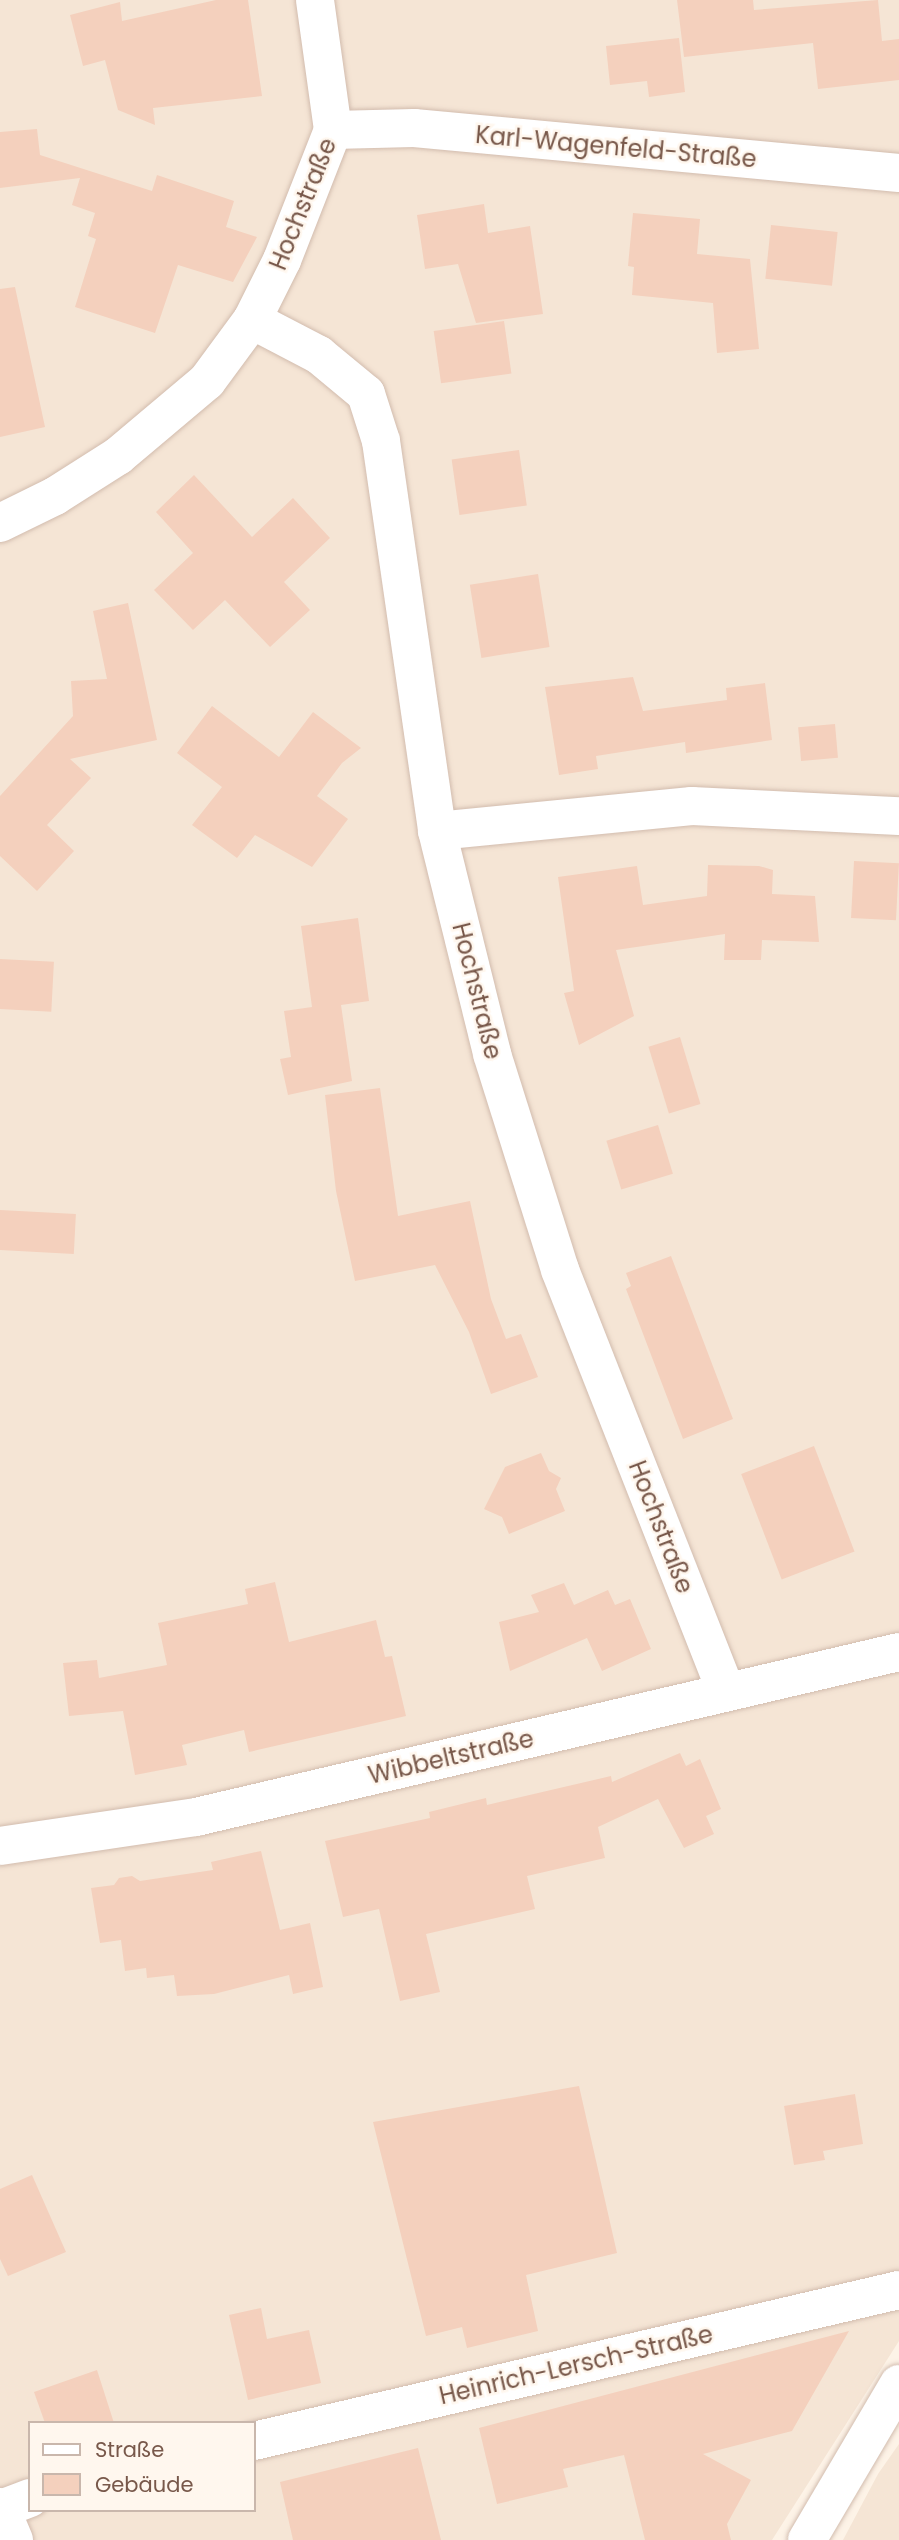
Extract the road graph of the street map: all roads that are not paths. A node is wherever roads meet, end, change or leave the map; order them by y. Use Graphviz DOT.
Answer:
graph roads {
  1 [pos="315,0"];
  2 [pos="333,130"];
  3 [pos="899,173"];
  4 [pos="252,320"];
  5 [pos="0,523"];
  6 [pos="899,816"];
  7 [pos="437,831"];
  8 [pos="899,1652"];
  9 [pos="726,1692"];
  10 [pos="0,1846"];
  11 [pos="899,2290"];
  12 [pos="899,2384"];
  13 [pos="256,2441"];
  14 [pos="28,2499"];
  15 [pos="0,2508"];
  16 [pos="14,2540"];
  17 [pos="807,2540"];
  1 -- 2 [label="street, Hochstraße"];
  2 -- 3 [label="street, Karl-Wagenfeld-Straße"];
  2 -- 4 [label="street, Hochstraße"];
  4 -- 5 [label="street, Hochstraße"];
  4 -- 7 [label="street, Hochstraße"];
  6 -- 7 [label="street"];
  7 -- 9 [label="street, Hochstraße"];
  8 -- 9 [label="street, Wibbeltstraße"];
  9 -- 10 [label="street, Wibbeltstraße"];
  11 -- 13 [label="street, Heinrich-Lersch-Straße"];
  12 -- 17 [label="street"];
  14 -- 15 [label="street"];
  15 -- 16 [label="street"];
}
